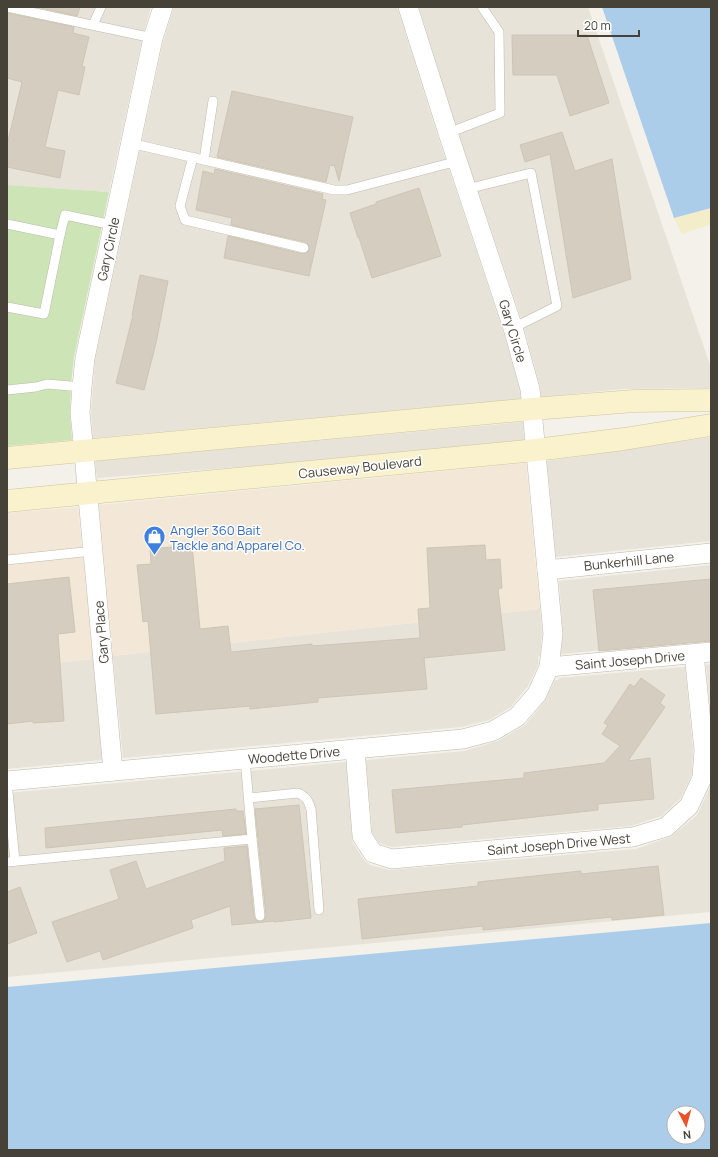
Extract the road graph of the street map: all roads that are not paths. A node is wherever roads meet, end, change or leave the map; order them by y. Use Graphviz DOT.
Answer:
graph roads {
  1 [pos="7,7"];
  2 [pos="101,7"];
  3 [pos="163,7"];
  4 [pos="408,7"];
  5 [pos="482,7"];
  6 [pos="93,25"];
  7 [pos="153,38"];
  8 [pos="213,101"];
  9 [pos="448,133"];
  10 [pos="130,142"];
  11 [pos="193,157"];
  12 [pos="204,160"];
  13 [pos="458,161"];
  14 [pos="467,188"];
  15 [pos="7,224"];
  16 [pos="113,225"];
  17 [pos="60,235"];
  18 [pos="304,248"];
  19 [pos="7,307"];
  20 [pos="513,328"];
  21 [pos="82,387"];
  22 [pos="7,390"];
  23 [pos="711,400"];
  24 [pos="532,409"];
  25 [pos="711,425"];
  26 [pos="536,450"];
  27 [pos="84,451"];
  28 [pos="7,458"];
  29 [pos="88,494"];
  30 [pos="7,501"];
  31 [pos="93,551"];
  32 [pos="711,553"];
  33 [pos="7,560"];
  34 [pos="547,570"];
  35 [pos="703,653"];
  36 [pos="549,667"];
  37 [pos="355,749"];
  38 [pos="246,759"];
  39 [pos="114,771"];
  40 [pos="7,782"];
  41 [pos="249,798"];
  42 [pos="252,839"];
  43 [pos="11,861"];
  44 [pos="319,910"];
  45 [pos="260,916"];
  1 -- 6 [label="lane"];
  2 -- 6 [label="lane"];
  3 -- 7 [label="street, Gary Circle"];
  4 -- 9 [label="street, Gary Circle"];
  5 -- 9 [label="lane"];
  6 -- 7 [label="lane"];
  7 -- 10 [label="street, Gary Circle"];
  8 -- 12 [label="lane"];
  9 -- 13 [label="street, Gary Circle"];
  10 -- 11 [label="lane"];
  10 -- 16 [label="street, Gary Circle"];
  11 -- 12 [label="lane"];
  11 -- 18 [label="lane"];
  12 -- 13 [label="lane"];
  13 -- 14 [label="street, Gary Circle"];
  14 -- 20 [label="street, Gary Circle"];
  14 -- 20 [label="lane"];
  15 -- 17 [label="lane"];
  16 -- 17 [label="lane"];
  16 -- 21 [label="street, Gary Circle"];
  17 -- 19 [label="lane"];
  20 -- 24 [label="street, Gary Circle"];
  21 -- 22 [label="lane"];
  21 -- 27 [label="street, Gary Circle"];
  23 -- 24 [label="street"];
  24 -- 26 [label="street, Gary Circle"];
  24 -- 27 [label="street"];
  25 -- 26 [label="street, Causeway Boulevard"];
  26 -- 29 [label="street, Causeway Boulevard"];
  26 -- 34 [label="street, Gary Circle"];
  27 -- 28 [label="street"];
  27 -- 29 [label="street, Gary Circle"];
  29 -- 30 [label="street, Causeway Boulevard"];
  29 -- 31 [label="street, Gary Place"];
  31 -- 33 [label="lane"];
  31 -- 39 [label="street, Gary Place"];
  32 -- 34 [label="street, Bunkerhill Lane"];
  34 -- 36 [label="street, Gary Circle"];
  35 -- 36 [label="street, Saint Joseph Drive"];
  35 -- 37 [label="street, Saint Joseph Drive West"];
  36 -- 37 [label="street, Woodette Drive"];
  37 -- 38 [label="street, Woodette Drive"];
  38 -- 39 [label="street, Woodette Drive"];
  38 -- 41 [label="lane"];
  39 -- 40 [label="street, Woodette Drive"];
  40 -- 43 [label="lane"];
  41 -- 42 [label="lane"];
  41 -- 44 [label="lane"];
  42 -- 43 [label="lane"];
  42 -- 45 [label="lane"];
}
